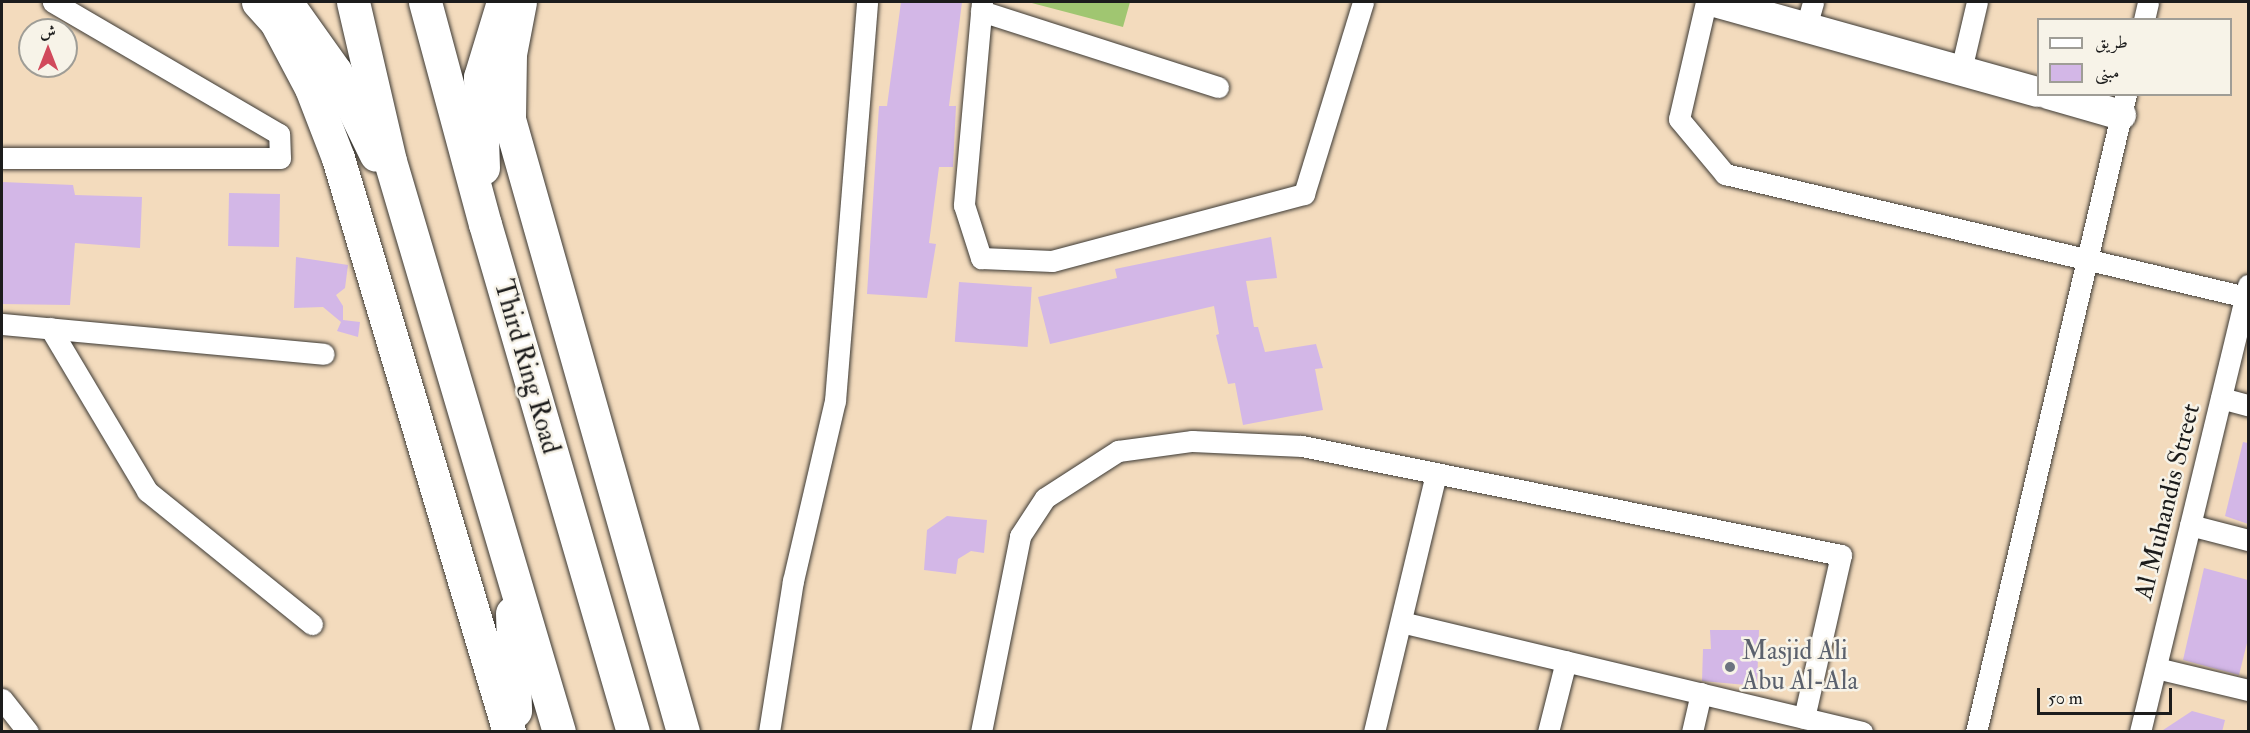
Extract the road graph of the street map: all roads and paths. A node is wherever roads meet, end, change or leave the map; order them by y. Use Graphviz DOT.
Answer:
graph roads {
  1 [pos="53,2"];
  2 [pos="258,2"];
  3 [pos="286,2"];
  4 [pos="353,2"];
  5 [pos="425,2"];
  6 [pos="504,2"];
  7 [pos="520,2"];
  8 [pos="867,2"];
  9 [pos="1363,2"];
  10 [pos="1706,2"];
  11 [pos="1715,2"];
  12 [pos="1977,2"];
  13 [pos="2148,2"];
  14 [pos="981,6"];
  15 [pos="1810,14"];
  16 [pos="2144,18"];
  17 [pos="1961,70"];
  18 [pos="1218,87"];
  19 [pos="2037,92"];
  20 [pos="2062,96"];
  21 [pos="2124,105"];
  22 [pos="2,158"];
  23 [pos="408,220"];
  24 [pos="485,224"];
  25 [pos="2087,260"];
  26 [pos="2247,291"];
  27 [pos="2,324"];
  28 [pos="50,328"];
  29 [pos="324,354"];
  30 [pos="2221,399"];
  31 [pos="2248,405"];
  32 [pos="1436,473"];
  33 [pos="2190,525"];
  34 [pos="2248,540"];
  35 [pos="511,569"];
  36 [pos="1401,622"];
  37 [pos="312,624"];
  38 [pos="1566,661"];
  39 [pos="2156,668"];
  40 [pos="2248,690"];
  41 [pos="1701,693"];
  42 [pos="2,699"];
  43 [pos="1804,718"];
  44 [pos="28,732"];
  45 [pos="509,732"];
  46 [pos="515,732"];
  47 [pos="559,732"];
  48 [pos="633,732"];
  49 [pos="683,732"];
  50 [pos="769,732"];
  51 [pos="981,732"];
  52 [pos="1374,732"];
  53 [pos="1548,732"];
  54 [pos="1692,732"];
  55 [pos="1862,732"];
  56 [pos="1976,732"];
  57 [pos="2140,732"];
  1 -- 22 [label="street"];
  2 -- 45 [label="highway"];
  3 -- 23 [label="highway"];
  4 -- 23 [label="highway"];
  5 -- 24 [label="highway, Third Ring Road"];
  6 -- 24 [label="highway"];
  7 -- 49 [label="highway"];
  8 -- 50 [label="street"];
  9 -- 14 [label="street"];
  10 -- 25 [label="street"];
  11 -- 15 [label="street"];
  12 -- 17 [label="street"];
  13 -- 16 [label="street"];
  14 -- 18 [label="street"];
  15 -- 17 [label="street"];
  17 -- 19 [label="street"];
  20 -- 21 [label="street"];
  21 -- 25 [label="street"];
  23 -- 35 [label="highway"];
  24 -- 48 [label="highway, Third Ring Road"];
  25 -- 26 [label="street"];
  25 -- 56 [label="street"];
  26 -- 30 [label="street, Al Muhandis Street"];
  27 -- 28 [label="street"];
  28 -- 29 [label="street"];
  28 -- 37 [label="street"];
  30 -- 31 [label="street"];
  30 -- 33 [label="street, Al Muhandis Street"];
  32 -- 36 [label="street"];
  32 -- 43 [label="street"];
  32 -- 51 [label="street"];
  33 -- 34 [label="street"];
  33 -- 39 [label="street, Al Muhandis Street"];
  35 -- 46 [label="highway"];
  35 -- 47 [label="highway"];
  36 -- 38 [label="street"];
  36 -- 52 [label="street"];
  38 -- 41 [label="street"];
  38 -- 53 [label="street"];
  39 -- 40 [label="street"];
  39 -- 57 [label="street, Al Muhandis Street"];
  41 -- 43 [label="street"];
  41 -- 54 [label="street"];
  42 -- 44 [label="street"];
  43 -- 55 [label="street"];
}
